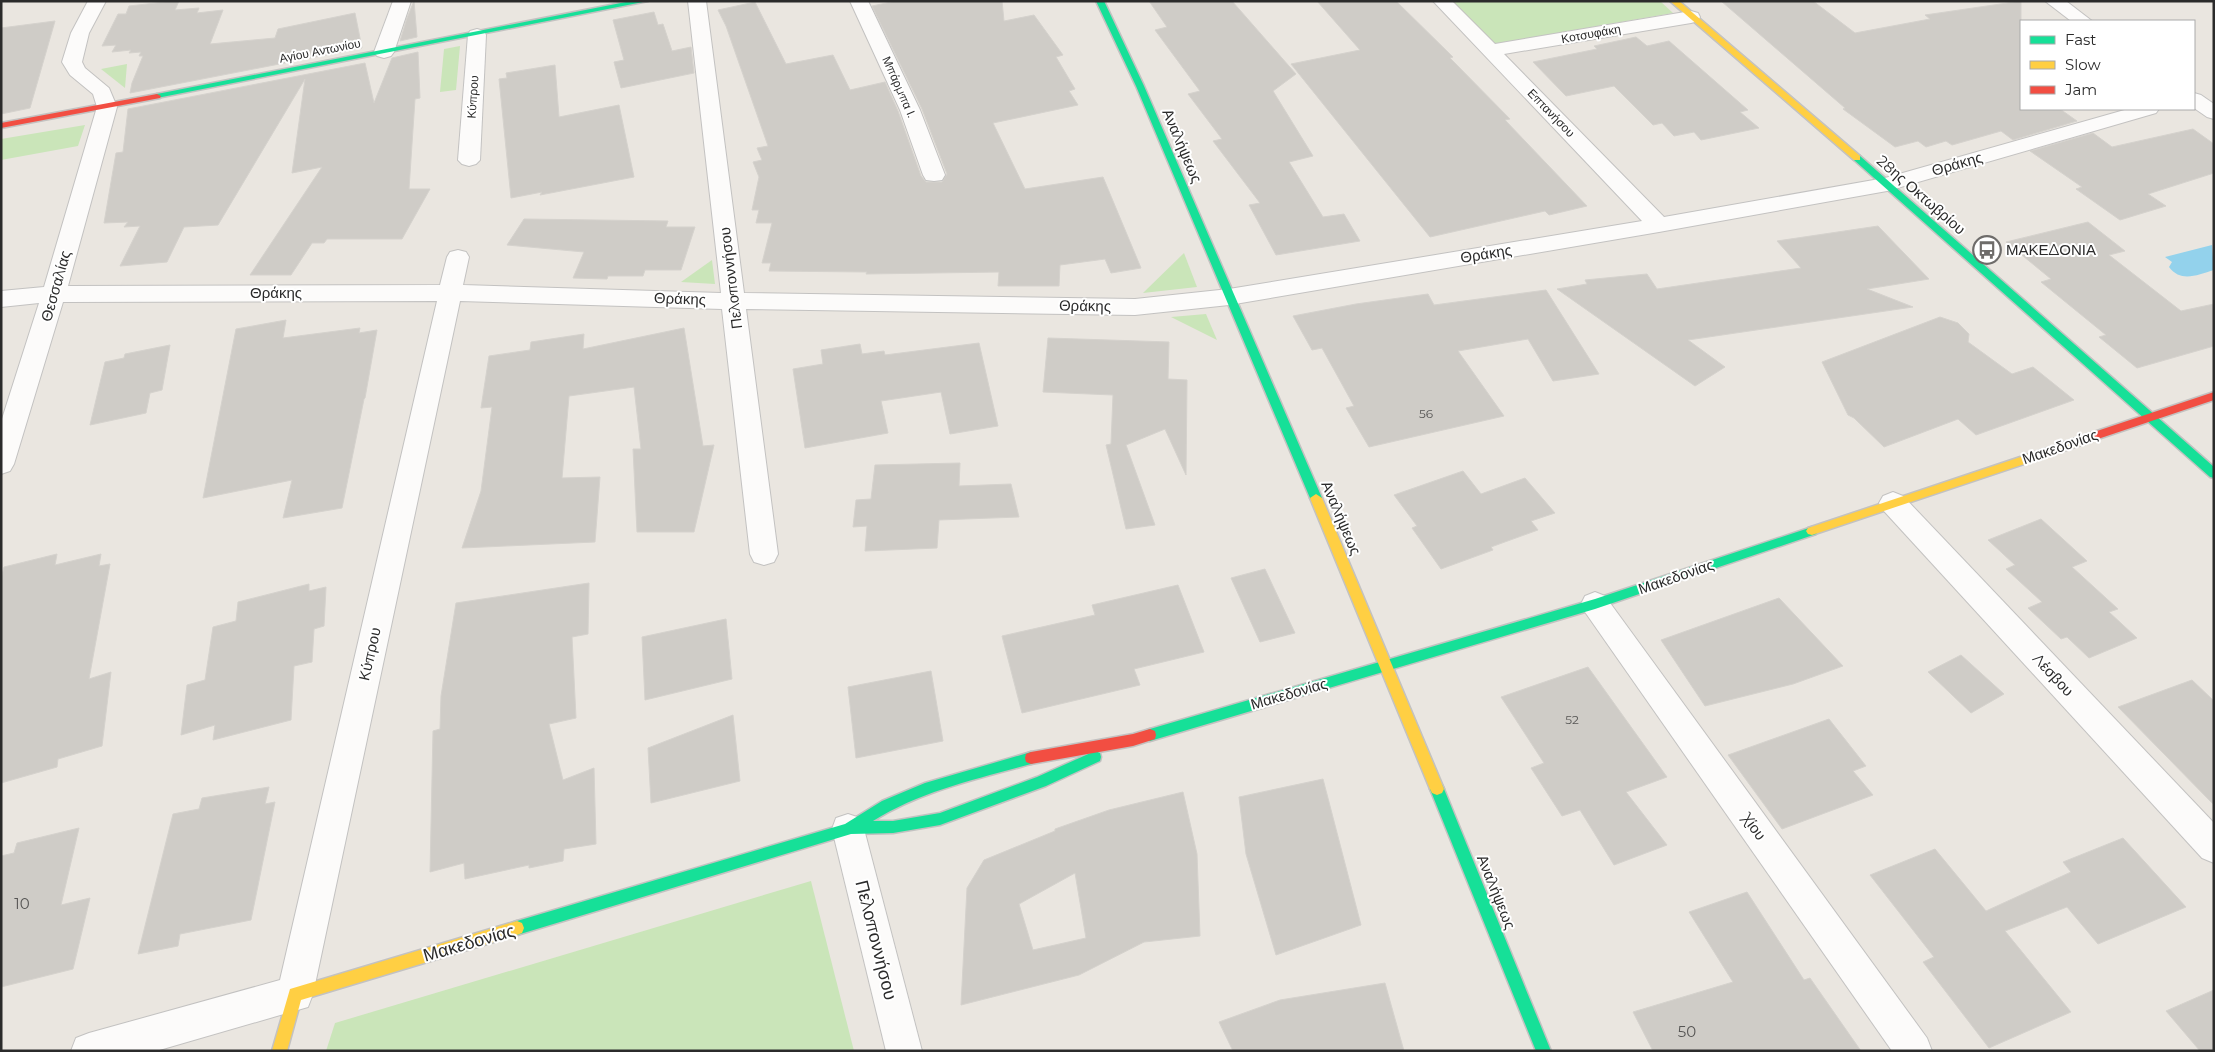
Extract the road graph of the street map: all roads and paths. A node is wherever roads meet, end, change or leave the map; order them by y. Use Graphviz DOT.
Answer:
graph roads {
  1 [pos="97,1"];
  2 [pos="402,1"];
  3 [pos="644,1"];
  4 [pos="696,1"];
  5 [pos="858,1"];
  6 [pos="1100,1"];
  7 [pos="1442,1"];
  8 [pos="1674,1"];
  9 [pos="2054,1"];
  10 [pos="1691,17"];
  11 [pos="2082,20"];
  12 [pos="477,35"];
  13 [pos="1490,51"];
  14 [pos="384,52"];
  15 [pos="2214,90"];
  16 [pos="2195,98"];
  17 [pos="2195,99"];
  18 [pos="108,106"];
  19 [pos="2146,110"];
  20 [pos="2214,113"];
  21 [pos="1,126"];
  22 [pos="469,160"];
  23 [pos="934,174"];
  24 [pos="1887,184"];
  25 [pos="1659,225"];
  26 [pos="458,257"];
  27 [pos="450,293"];
  28 [pos="54,294"];
  29 [pos="1230,297"];
  30 [pos="1,299"];
  31 [pos="734,301"];
  32 [pos="2214,396"];
  33 [pos="2148,417"];
  34 [pos="1,464"];
  35 [pos="2214,474"];
  36 [pos="1892,503"];
  37 [pos="764,554"];
  38 [pos="1595,604"];
  39 [pos="1386,664"];
  40 [pos="1133,740"];
  41 [pos="848,828"];
  42 [pos="2214,847"];
  43 [pos="295,994"];
  44 [pos="89,1051"];
  45 [pos="279,1051"];
  46 [pos="904,1051"];
  47 [pos="1544,1051"];
  48 [pos="1914,1051"];
  1 -- 18 [label="street"];
  2 -- 14 [label="street"];
  3 -- 12 [label="street, Αγίου Αντωνίου"];
  4 -- 31 [label="street, Πελοποννήσου"];
  5 -- 23 [label="street, Μπάρμπα Ι."];
  6 -- 29 [label="street, Αναλήψεως"];
  7 -- 13 [label="street, Επτανήσου"];
  8 -- 10 [label="street, 28ης Οκτωβρίου"];
  9 -- 11 [label="street"];
  10 -- 13 [label="street, Κοτσυφάκη"];
  10 -- 24 [label="street, 28ης Οκτωβρίου"];
  12 -- 14 [label="street, Αγίου Αντωνίου"];
  12 -- 22 [label="street, Κύπρου"];
  13 -- 25 [label="street, Επτανήσου"];
  14 -- 18 [label="street, Αγίου Αντωνίου"];
  15 -- 16 [label="street"];
  17 -- 20 [label="street"];
  18 -- 21 [label="street, Αγίου Αντωνίου"];
  18 -- 28 [label="street, Θεσσαλίας"];
  19 -- 24 [label="street, Θράκης"];
  24 -- 25 [label="street, Θράκης"];
  24 -- 33 [label="street, 28ης Οκτωβρίου"];
  25 -- 29 [label="street, Θράκης"];
  26 -- 27 [label="street, Κύπρου"];
  27 -- 28 [label="street, Θράκης"];
  27 -- 31 [label="street, Θράκης"];
  27 -- 43 [label="street, Κύπρου"];
  28 -- 30 [label="street, Θράκης"];
  28 -- 34 [label="street, Θεσσαλίας"];
  29 -- 31 [label="street, Θράκης"];
  29 -- 39 [label="street, Αναλήψεως"];
  31 -- 37 [label="street, Πελοποννήσου"];
  32 -- 33 [label="street, Μακεδονίας"];
  33 -- 35 [label="street, 28ης Οκτωβρίου"];
  33 -- 36 [label="street, Μακεδονίας"];
  36 -- 38 [label="street, Μακεδονίας"];
  36 -- 42 [label="street, Λέσβου"];
  38 -- 39 [label="street, Μακεδονίας"];
  38 -- 48 [label="street, Χίου"];
  39 -- 40 [label="street, Μακεδονίας"];
  39 -- 47 [label="street, Αναλήψεως"];
  40 -- 41 [label="street, Μακεδονίας"];
  40 -- 41 [label="street, Μακεδονίας"];
  41 -- 43 [label="street, Μακεδονίας"];
  41 -- 46 [label="street, Πελοποννήσου"];
  43 -- 44 [label="street, Μακεδονίας"];
  43 -- 45 [label="street, Κύπρου"];
}
